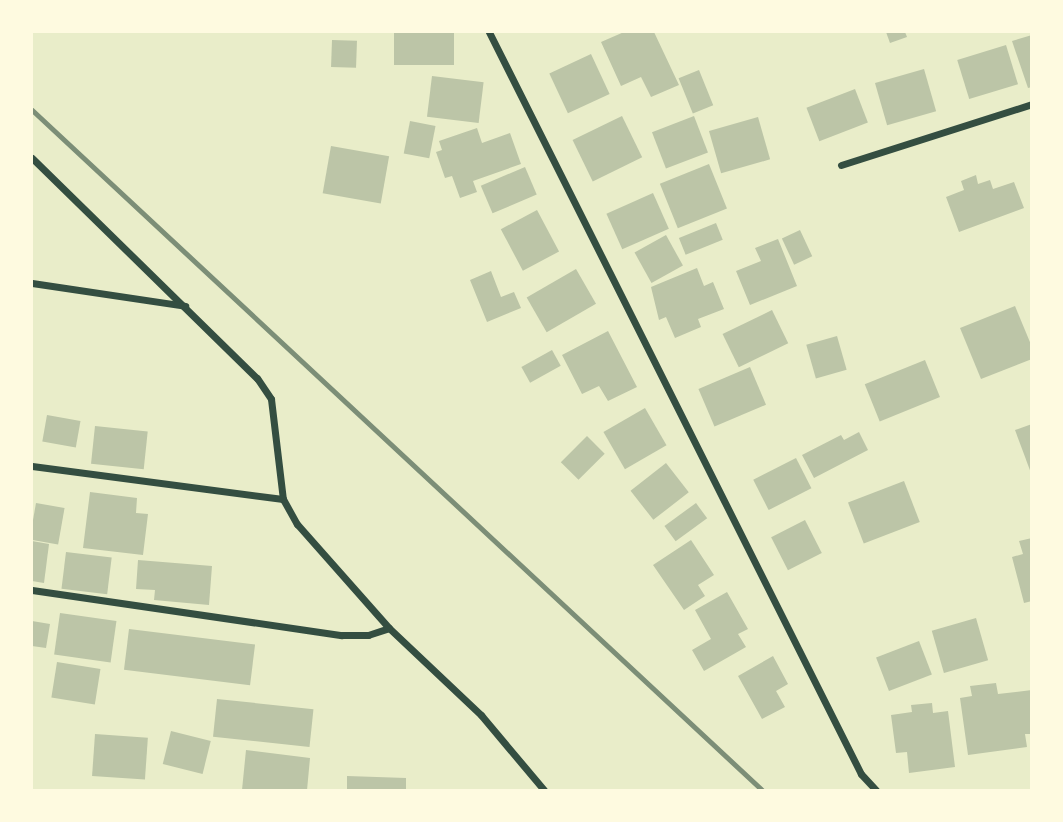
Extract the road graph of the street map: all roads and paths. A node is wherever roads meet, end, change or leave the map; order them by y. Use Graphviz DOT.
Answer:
graph roads {
  1 [pos="489,32"];
  2 [pos="1031,104"];
  3 [pos="32,158"];
  4 [pos="841,164"];
  5 [pos="32,283"];
  6 [pos="186,306"];
  7 [pos="32,466"];
  8 [pos="283,499"];
  9 [pos="32,590"];
  10 [pos="389,628"];
  11 [pos="544,790"];
  12 [pos="876,790"];
  1 -- 12 [label="street"];
  2 -- 4 [label="street"];
  3 -- 6 [label="street"];
  5 -- 6 [label="street"];
  6 -- 8 [label="street"];
  7 -- 8 [label="street"];
  8 -- 10 [label="street"];
  9 -- 10 [label="street"];
  10 -- 11 [label="street"];
}
